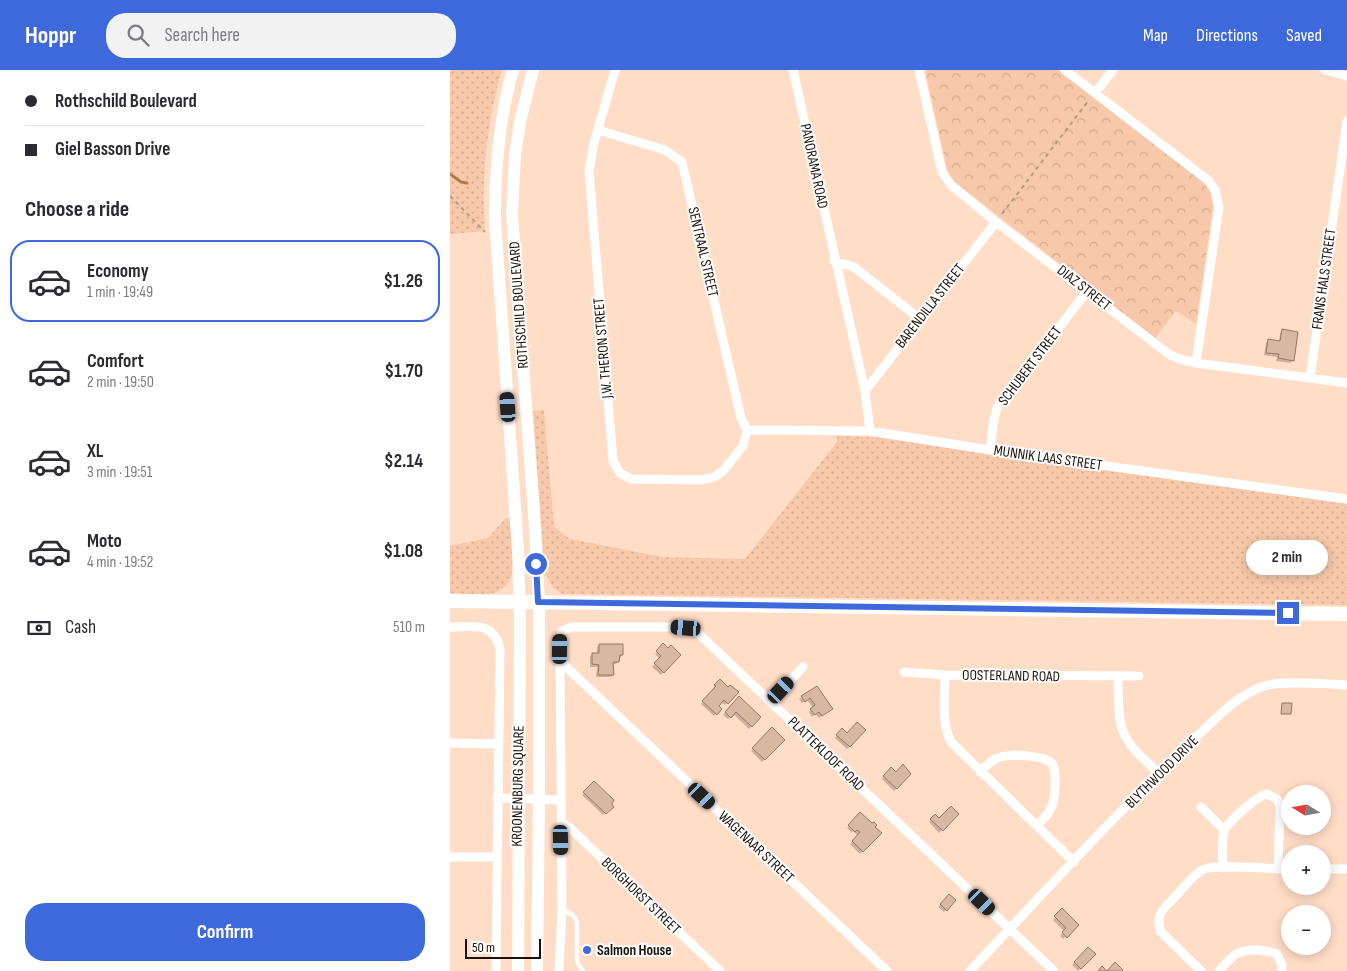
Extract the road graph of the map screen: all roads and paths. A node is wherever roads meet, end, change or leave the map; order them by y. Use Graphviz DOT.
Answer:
graph roads {
  1 [pos="513,70"];
  2 [pos="533,70"];
  3 [pos="616,70"];
  4 [pos="793,70"];
  5 [pos="919,70"];
  6 [pos="1065,70"];
  7 [pos="1112,70"];
  8 [pos="1325,70"];
  9 [pos="1347,76"];
  10 [pos="1094,93"];
  11 [pos="1347,121"];
  12 [pos="598,130"];
  13 [pos="450,196"];
  14 [pos="996,222"];
  15 [pos="497,248"];
  16 [pos="834,261"];
  17 [pos="1088,290"];
  18 [pos="920,319"];
  19 [pos="1196,362"];
  20 [pos="1310,378"];
  21 [pos="1347,383"];
  22 [pos="865,392"];
  23 [pos="747,430"];
  24 [pos="870,431"];
  25 [pos="990,450"];
  26 [pos="1347,499"];
  27 [pos="450,601"];
  28 [pos="520,601"];
  29 [pos="538,602"];
  30 [pos="1347,614"];
  31 [pos="450,627"];
  32 [pos="560,661"];
  33 [pos="803,667"];
  34 [pos="904,672"];
  35 [pos="945,675"];
  36 [pos="1139,676"];
  37 [pos="1118,677"];
  38 [pos="1347,685"];
  39 [pos="770,702"];
  40 [pos="450,742"];
  41 [pos="499,744"];
  42 [pos="980,772"];
  43 [pos="1159,773"];
  44 [pos="497,798"];
  45 [pos="518,798"];
  46 [pos="539,799"];
  47 [pos="560,800"];
  48 [pos="1201,807"];
  49 [pos="561,822"];
  50 [pos="1037,826"];
  51 [pos="1224,830"];
  52 [pos="497,856"];
  53 [pos="450,857"];
  54 [pos="1074,862"];
  55 [pos="1223,868"];
  56 [pos="1278,869"];
  57 [pos="1331,869"];
  58 [pos="1347,869"];
  59 [pos="562,910"];
  60 [pos="1010,929"];
  61 [pos="496,971"];
  62 [pos="518,971"];
  63 [pos="537,971"];
  64 [pos="559,971"];
  65 [pos="583,971"];
  66 [pos="720,971"];
  67 [pos="887,971"];
  68 [pos="970,971"];
  69 [pos="1054,971"];
  70 [pos="1201,971"];
  71 [pos="1219,971"];
  72 [pos="1282,971"];
  1 -- 15 [label="street, ROTHSCHILD BOULEVARD"];
  2 -- 29 [label="street, ROTHSCHILD BOULEVARD"];
  3 -- 12 [label="street, J.W. THERON STREET"];
  4 -- 16 [label="street, PANORAMA ROAD"];
  5 -- 14 [label="street, DIAZ STREET"];
  6 -- 10 [label="street"];
  7 -- 10 [label="street"];
  8 -- 9 [label="street"];
  10 -- 14 [label="path"];
  10 -- 19 [label="street"];
  11 -- 20 [label="street, FRANS HALS STREET"];
  12 -- 23 [label="street, SENTRAAL STREET"];
  12 -- 23 [label="street, J.W. THERON STREET"];
  13 -- 15 [label="path"];
  14 -- 17 [label="street, DIAZ STREET"];
  14 -- 18 [label="street, BARENDILLA STREET"];
  15 -- 28 [label="street, ROTHSCHILD BOULEVARD"];
  16 -- 18 [label="street"];
  16 -- 22 [label="street, PANORAMA ROAD"];
  17 -- 19 [label="street, DIAZ STREET"];
  17 -- 25 [label="street, SCHUBERT STREET"];
  18 -- 22 [label="street, BARENDILLA STREET"];
  19 -- 20 [label="street, DIAZ STREET"];
  20 -- 21 [label="street, DIAZ STREET"];
  22 -- 24 [label="street, PANORAMA ROAD"];
  23 -- 24 [label="street, MUNNIK LAAS STREET"];
  24 -- 25 [label="street, MUNNIK LAAS STREET"];
  25 -- 26 [label="street, MUNNIK LAAS STREET"];
  27 -- 28 [label="main road"];
  28 -- 29 [label="main road"];
  28 -- 45 [label="street, KROONENBURG SQUARE"];
  29 -- 30 [label="main road"];
  29 -- 46 [label="street, KROONENBURG SQUARE"];
  31 -- 41 [label="street, KROONENBURG SQUARE"];
  32 -- 39 [label="street, PLATTEKLOOF ROAD"];
  32 -- 47 [label="street"];
  32 -- 67 [label="street, WAGENAAR STREET"];
  33 -- 39 [label="street"];
  34 -- 35 [label="street, OOSTERLAND ROAD"];
  35 -- 37 [label="street, OOSTERLAND ROAD"];
  35 -- 42 [label="street"];
  36 -- 37 [label="street, OOSTERLAND ROAD"];
  37 -- 43 [label="street"];
  38 -- 43 [label="street, BLYTHWOOD DRIVE"];
  39 -- 60 [label="street, PLATTEKLOOF ROAD"];
  40 -- 41 [label="street"];
  41 -- 44 [label="street, KROONENBURG SQUARE"];
  42 -- 50 [label="street"];
  42 -- 50 [label="street"];
  43 -- 54 [label="street, BLYTHWOOD DRIVE"];
  44 -- 45 [label="street"];
  44 -- 52 [label="street, KROONENBURG SQUARE"];
  45 -- 46 [label="street"];
  45 -- 62 [label="street, KROONENBURG SQUARE"];
  46 -- 47 [label="street"];
  46 -- 63 [label="street, KROONENBURG SQUARE"];
  47 -- 49 [label="street"];
  48 -- 51 [label="street"];
  49 -- 59 [label="street"];
  49 -- 66 [label="street, BORGHORST STREET"];
  50 -- 54 [label="street"];
  51 -- 55 [label="street"];
  51 -- 56 [label="street"];
  52 -- 53 [label="street"];
  52 -- 61 [label="street, KROONENBURG SQUARE"];
  54 -- 60 [label="street, BLYTHWOOD DRIVE"];
  55 -- 56 [label="street"];
  55 -- 70 [label="street"];
  57 -- 58 [label="street"];
  59 -- 64 [label="street"];
  59 -- 65 [label="lane"];
  60 -- 68 [label="street, BLYTHWOOD DRIVE"];
  60 -- 69 [label="street, PLATTEKLOOF ROAD"];
  71 -- 72 [label="street"];
}
